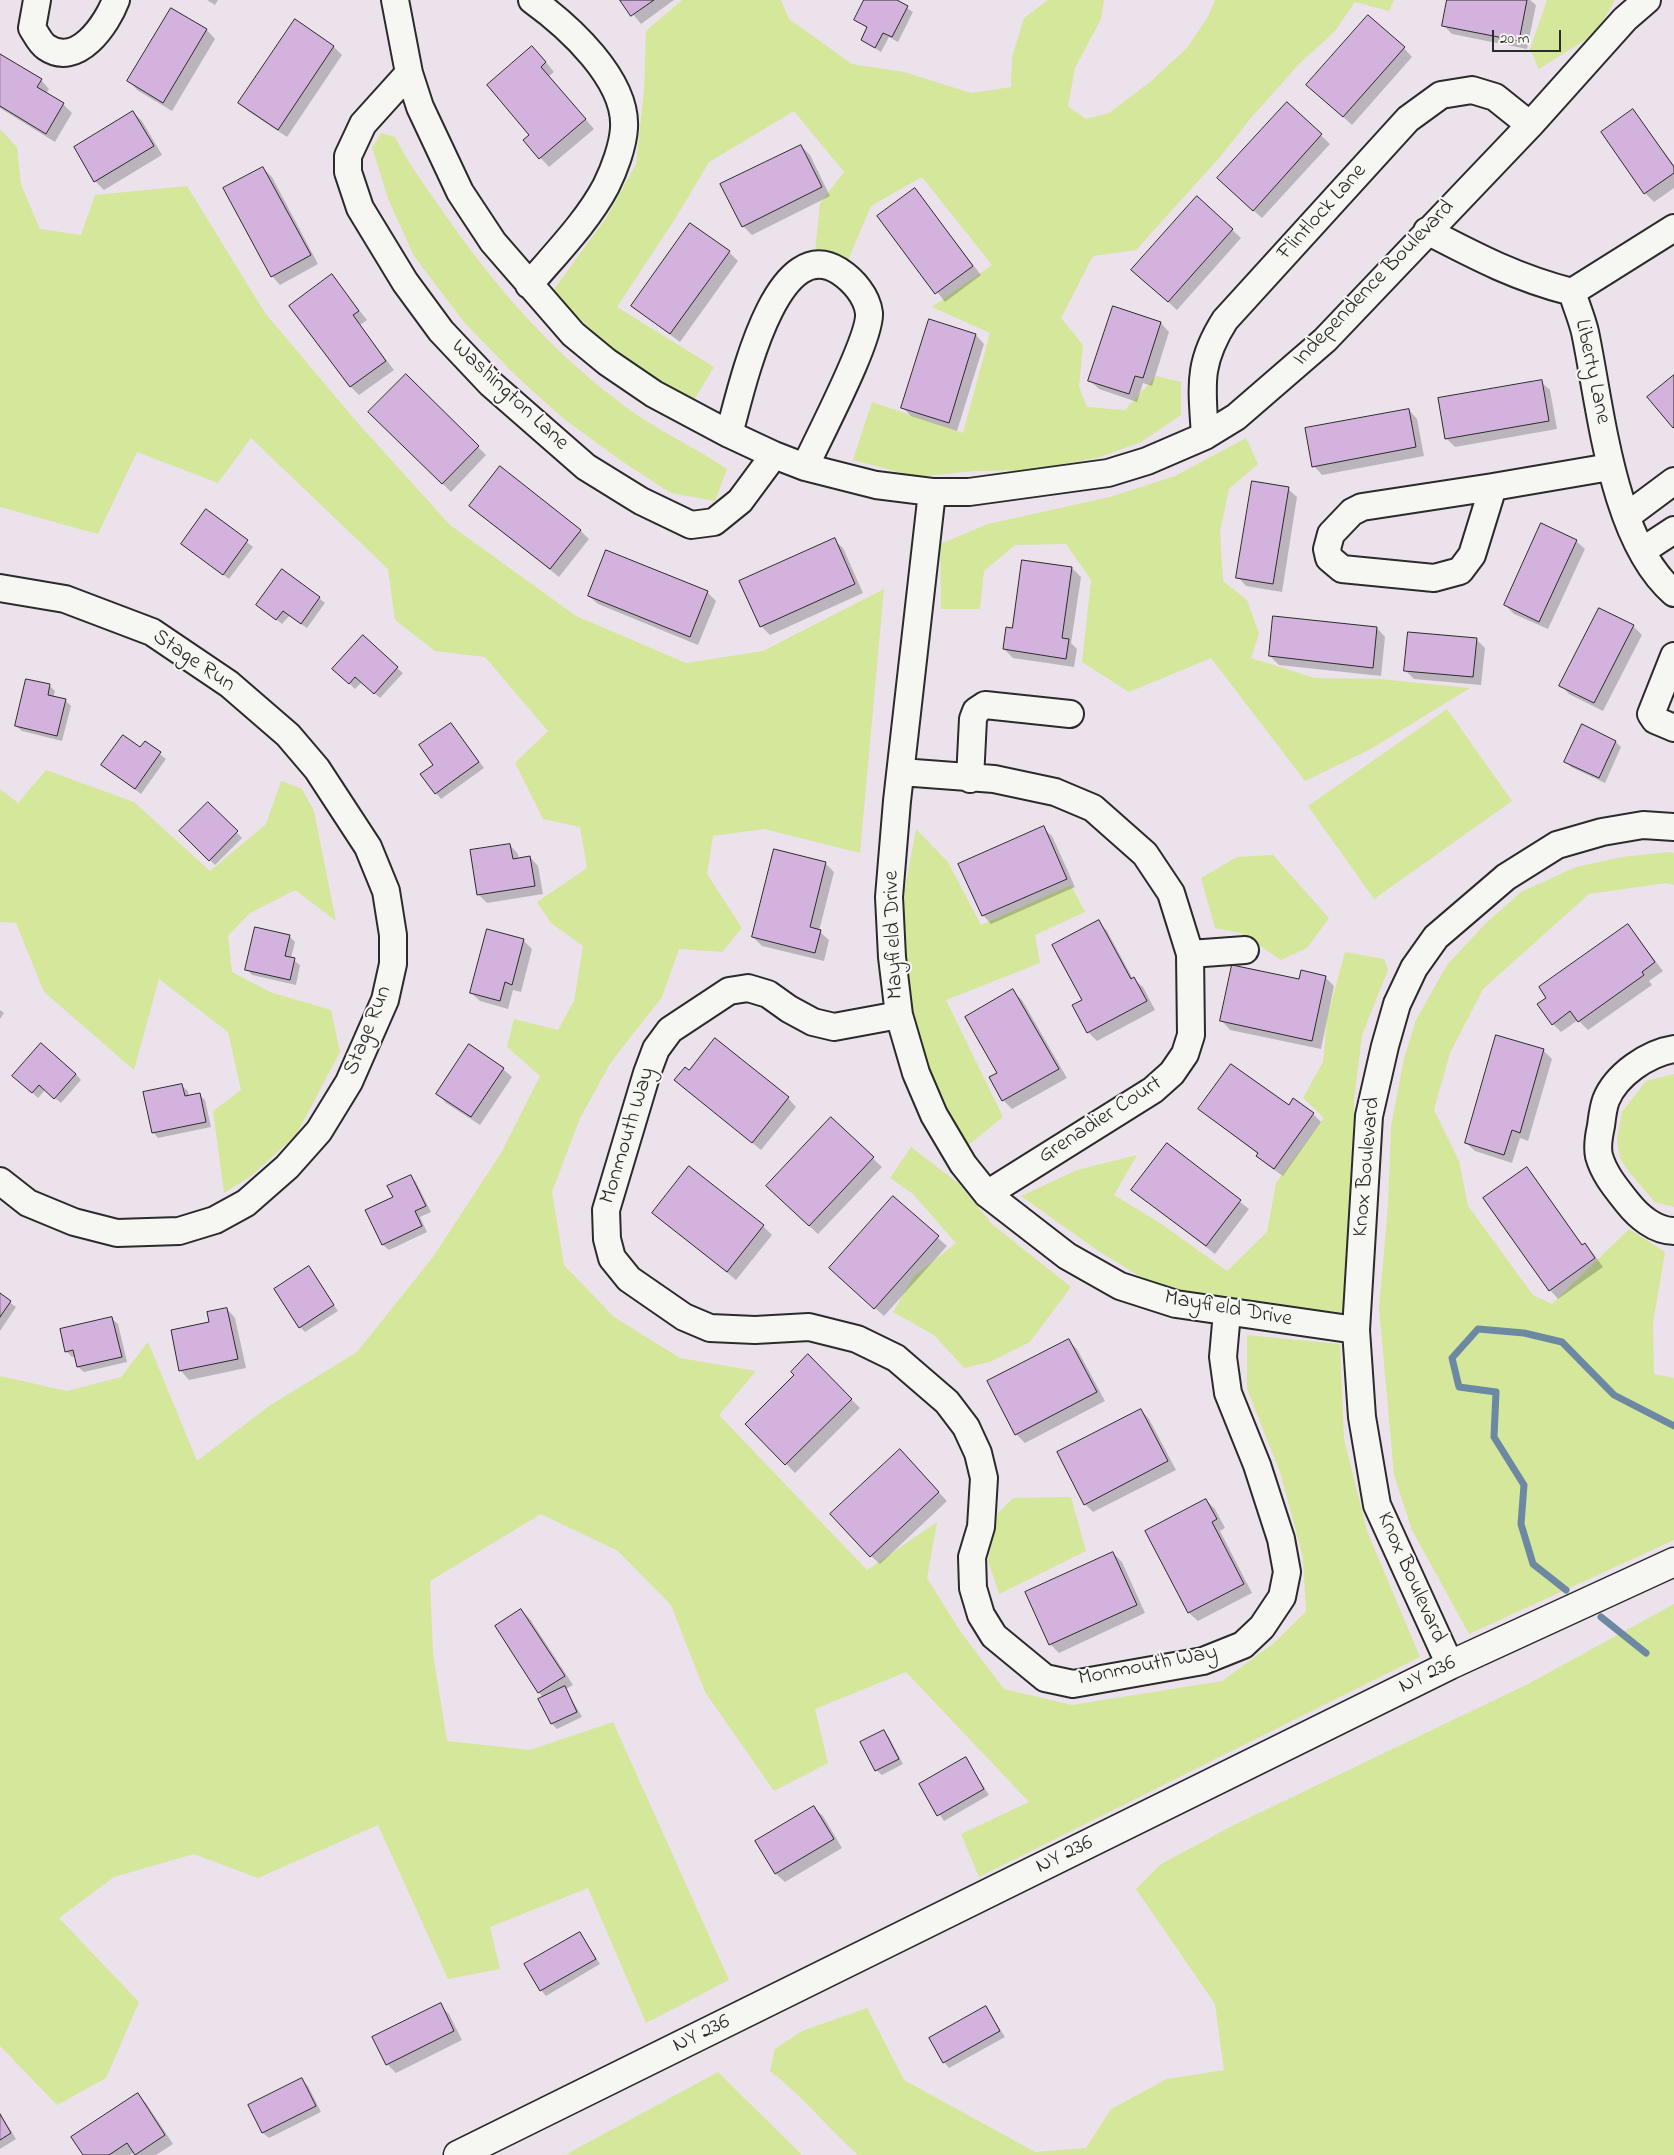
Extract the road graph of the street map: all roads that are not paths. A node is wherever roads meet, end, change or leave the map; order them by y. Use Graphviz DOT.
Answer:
graph roads {
  1 [pos="37,0"];
  2 [pos="116,0"];
  3 [pos="394,0"];
  4 [pos="532,0"];
  5 [pos="1648,0"];
  6 [pos="409,73"];
  7 [pos="1530,125"];
  8 [pos="1674,228"];
  9 [pos="1427,231"];
  10 [pos="529,285"];
  11 [pos="1572,292"];
  12 [pos="728,434"];
  13 [pos="1205,436"];
  14 [pos="774,455"];
  15 [pos="805,467"];
  16 [pos="1610,467"];
  17 [pos="1674,481"];
  18 [pos="1493,487"];
  19 [pos="932,492"];
  20 [pos="1627,516"];
  21 [pos="1674,530"];
  22 [pos="1642,551"];
  23 [pos="0,588"];
  24 [pos="1674,592"];
  25 [pos="1674,656"];
  26 [pos="1070,714"];
  27 [pos="1674,728"];
  28 [pos="901,772"];
  29 [pos="970,779"];
  30 [pos="1674,827"];
  31 [pos="1245,950"];
  32 [pos="1190,954"];
  33 [pos="899,1015"];
  34 [pos="1674,1049"];
  35 [pos="0,1181"];
  36 [pos="987,1194"];
  37 [pos="1674,1231"];
  38 [pos="1227,1312"];
  39 [pos="1356,1330"];
  40 [pos="1674,1562"];
  41 [pos="1450,1665"];
  42 [pos="458,2155"];
  1 -- 2 [label="street"];
  3 -- 6 [label="street, Independence Boulevard"];
  4 -- 10 [label="street"];
  5 -- 7 [label="street, Independence Boulevard"];
  6 -- 10 [label="street, Independence Boulevard"];
  6 -- 14 [label="street, Washington Lane"];
  7 -- 9 [label="street, Independence Boulevard"];
  7 -- 13 [label="street, Flintlock Lane"];
  8 -- 11 [label="street"];
  9 -- 11 [label="street, Liberty Lane"];
  9 -- 13 [label="street, Independence Boulevard"];
  10 -- 12 [label="street, Independence Boulevard"];
  11 -- 16 [label="street, Liberty Lane"];
  12 -- 14 [label="street, Independence Boulevard"];
  12 -- 15 [label="street"];
  13 -- 19 [label="street, Independence Boulevard"];
  14 -- 15 [label="street, Independence Boulevard"];
  15 -- 19 [label="street, Independence Boulevard"];
  16 -- 18 [label="street"];
  16 -- 20 [label="street, Liberty Lane"];
  17 -- 20 [label="street"];
  18 -- 18 [label="street"];
  19 -- 28 [label="street, Mayfield Drive"];
  20 -- 22 [label="street, Liberty Lane"];
  21 -- 22 [label="street"];
  22 -- 24 [label="street, Liberty Lane"];
  23 -- 35 [label="street, Stage Run"];
  25 -- 27 [label="street"];
  26 -- 29 [label="street"];
  28 -- 29 [label="street, Grenadier Court"];
  28 -- 33 [label="street, Mayfield Drive"];
  29 -- 32 [label="street, Grenadier Court"];
  30 -- 39 [label="street, Knox Boulevard"];
  31 -- 32 [label="street"];
  32 -- 36 [label="street, Grenadier Court"];
  33 -- 36 [label="street, Mayfield Drive"];
  33 -- 38 [label="street, Monmouth Way"];
  34 -- 37 [label="street"];
  36 -- 38 [label="street, Mayfield Drive"];
  38 -- 39 [label="street, Mayfield Drive"];
  39 -- 41 [label="street, Knox Boulevard"];
  40 -- 41 [label="main road, NY 236 / NY 236"];
  41 -- 42 [label="main road, NY 236 / NY 236"];
}
